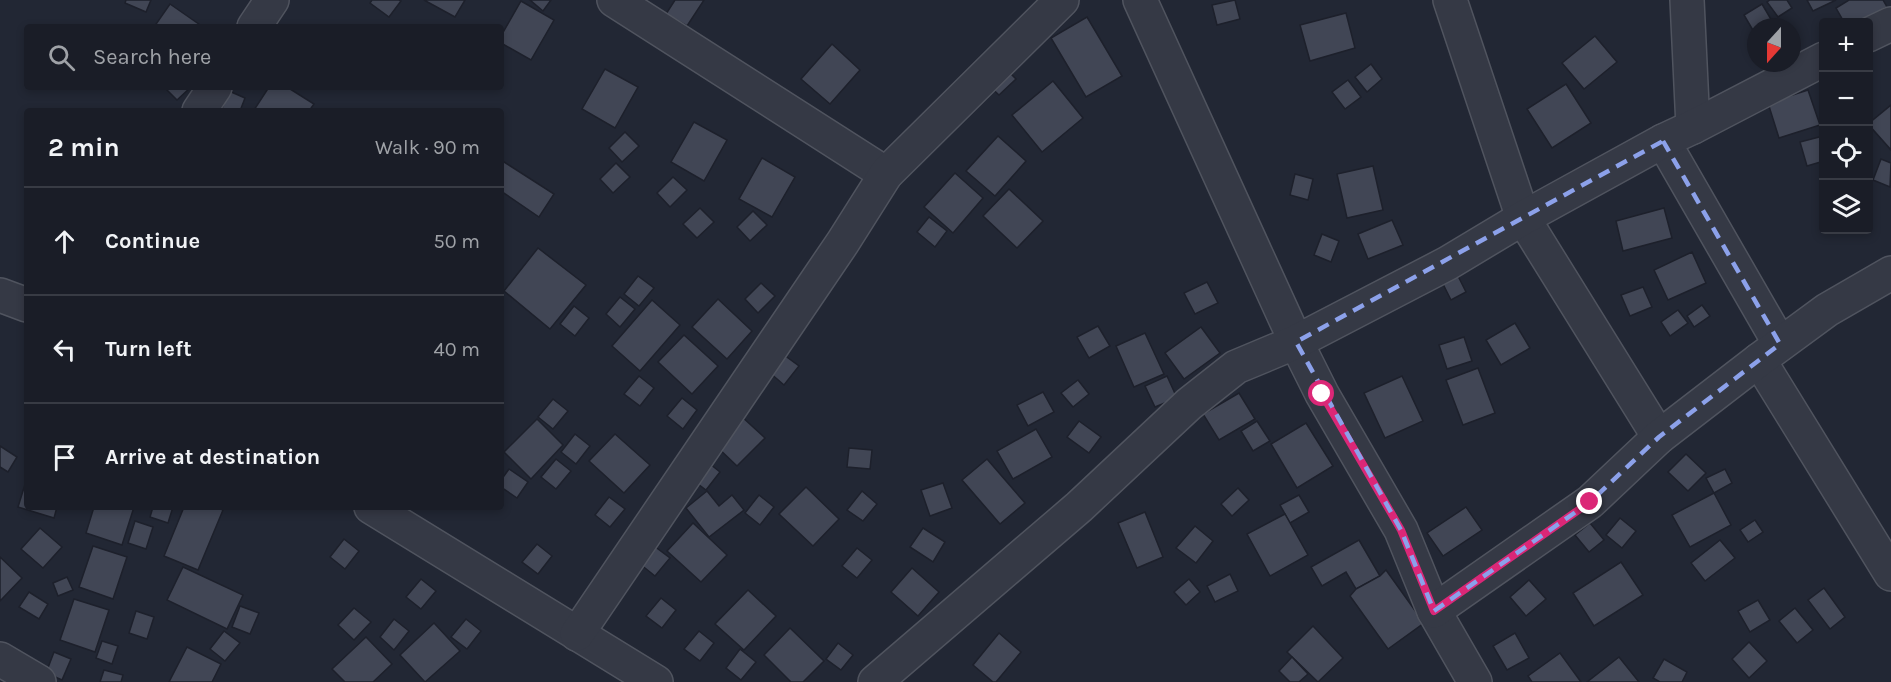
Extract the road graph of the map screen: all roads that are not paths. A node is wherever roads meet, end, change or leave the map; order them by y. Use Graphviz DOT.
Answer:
graph roads {
  1 [pos="272,0"];
  2 [pos="614,0"];
  3 [pos="1062,0"];
  4 [pos="1140,0"];
  5 [pos="1450,0"];
  6 [pos="1687,0"];
  7 [pos="256,24"];
  8 [pos="1891,24"];
  9 [pos="1873,33"];
  10 [pos="1819,62"];
  11 [pos="213,90"];
  12 [pos="201,108"];
  13 [pos="1693,127"];
  14 [pos="1663,141"];
  15 [pos="886,174"];
  16 [pos="1522,218"];
  17 [pos="1891,273"];
  18 [pos="0,295"];
  19 [pos="24,304"];
  20 [pos="1296,342"];
  21 [pos="1770,352"];
  22 [pos="1659,437"];
  23 [pos="376,510"];
  24 [pos="1891,574"];
  25 [pos="1434,611"];
  26 [pos="577,634"];
  27 [pos="0,660"];
  28 [pos="39,682"];
  29 [pos="656,682"];
  30 [pos="875,682"];
  31 [pos="1475,682"];
  1 -- 7 [label="street"];
  2 -- 15 [label="street"];
  3 -- 15 [label="street"];
  4 -- 20 [label="street"];
  5 -- 16 [label="street"];
  6 -- 13 [label="street"];
  8 -- 9 [label="street"];
  10 -- 13 [label="street"];
  11 -- 12 [label="street"];
  13 -- 14 [label="street"];
  14 -- 16 [label="street"];
  14 -- 21 [label="street"];
  15 -- 26 [label="street"];
  16 -- 20 [label="street"];
  16 -- 22 [label="street"];
  17 -- 21 [label="street"];
  18 -- 19 [label="street"];
  20 -- 25 [label="street"];
  20 -- 30 [label="street"];
  21 -- 22 [label="street"];
  21 -- 24 [label="street"];
  22 -- 25 [label="street"];
  23 -- 26 [label="street"];
  25 -- 31 [label="street"];
  26 -- 29 [label="street"];
  27 -- 28 [label="street"];
}
